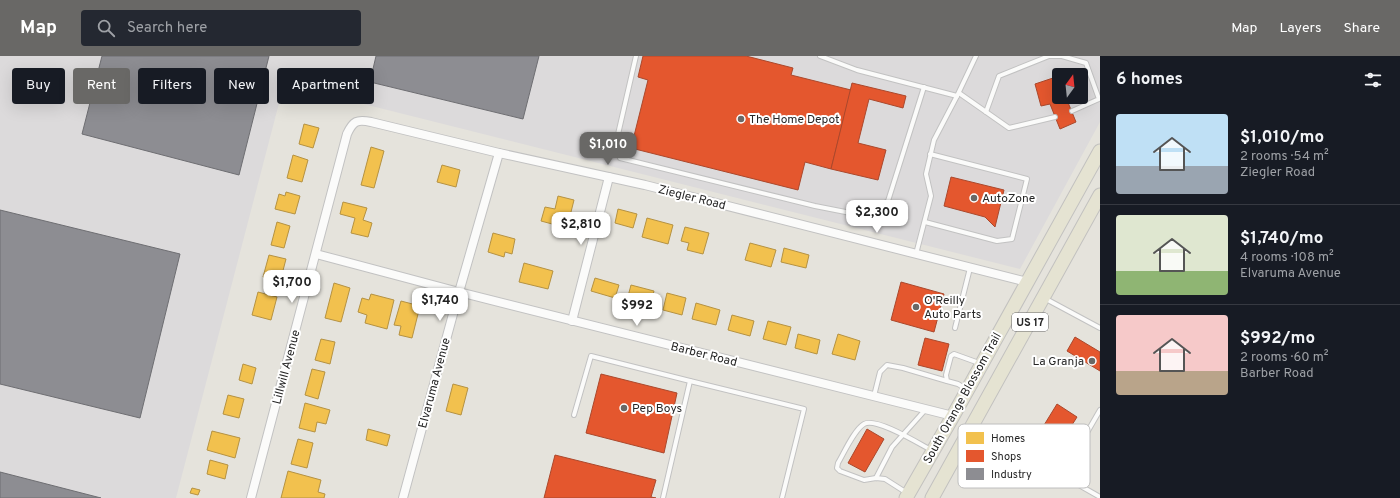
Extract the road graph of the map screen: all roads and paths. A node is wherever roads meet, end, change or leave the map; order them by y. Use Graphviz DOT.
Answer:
graph roads {
  1 [pos="636,56"];
  2 [pos="820,56"];
  3 [pos="976,56"];
  4 [pos="924,87"];
  5 [pos="958,94"];
  6 [pos="1072,111"];
  7 [pos="986,112"];
  8 [pos="1055,117"];
  9 [pos="354,122"];
  10 [pos="1100,151"];
  11 [pos="498,153"];
  12 [pos="930,154"];
  13 [pos="609,177"];
  14 [pos="1100,195"];
  15 [pos="925,222"];
  16 [pos="316,254"];
  17 [pos="916,255"];
  18 [pos="970,268"];
  19 [pos="1027,282"];
  20 [pos="459,292"];
  21 [pos="1044,297"];
  22 [pos="572,320"];
  23 [pos="955,328"];
  24 [pos="1100,328"];
  25 [pos="982,364"];
  26 [pos="690,381"];
  27 [pos="947,381"];
  28 [pos="968,390"];
  29 [pos="874,396"];
  30 [pos="926,409"];
  31 [pos="1100,410"];
  32 [pos="574,415"];
  33 [pos="953,416"];
  34 [pos="959,424"];
  35 [pos="972,424"];
  36 [pos="973,424"];
  37 [pos="1090,427"];
  38 [pos="902,435"];
  39 [pos="933,451"];
  40 [pos="958,451"];
  41 [pos="876,478"];
  42 [pos="1084,488"];
  43 [pos="907,496"];
  44 [pos="1100,497"];
  45 [pos="251,498"];
  46 [pos="403,498"];
  47 [pos="663,498"];
  48 [pos="782,498"];
  49 [pos="932,498"];
  1 -- 4 [label="lane"];
  2 -- 4 [label="lane"];
  3 -- 5 [label="lane"];
  4 -- 5 [label="lane"];
  5 -- 7 [label="lane"];
  5 -- 12 [label="lane"];
  6 -- 7 [label="lane"];
  7 -- 8 [label="lane"];
  9 -- 11 [label="street, Ziegler Road"];
  9 -- 16 [label="street, Lillwill Avenue"];
  10 -- 19 [label="main road, South Orange Blossom Trail / US 17"];
  11 -- 13 [label="street, Ziegler Road"];
  11 -- 20 [label="street, Elvaruma Avenue"];
  12 -- 15 [label="lane"];
  12 -- 15 [label="lane"];
  13 -- 17 [label="street, Ziegler Road"];
  13 -- 22 [label="street"];
  14 -- 21 [label="main road, South Orange Blossom Trail / US 17"];
  15 -- 17 [label="lane"];
  16 -- 20 [label="street, Barber Road"];
  16 -- 45 [label="street, Lillwill Avenue"];
  17 -- 18 [label="street, Ziegler Road"];
  18 -- 19 [label="street, Ziegler Road"];
  18 -- 23 [label="lane"];
  19 -- 25 [label="main road, South Orange Blossom Trail / US 17"];
  20 -- 22 [label="street, Barber Road"];
  20 -- 46 [label="street, Elvaruma Avenue"];
  21 -- 24 [label="lane"];
  21 -- 36 [label="main road, South Orange Blossom Trail / US 17"];
  22 -- 29 [label="street, Barber Road"];
  25 -- 27 [label="lane"];
  25 -- 28 [label="main road, South Orange Blossom Trail / US 17"];
  26 -- 32 [label="lane"];
  26 -- 47 [label="lane"];
  26 -- 48 [label="lane"];
  27 -- 28 [label="lane"];
  27 -- 29 [label="lane"];
  28 -- 33 [label="main road, South Orange Blossom Trail / US 17"];
  28 -- 35 [label="main road"];
  29 -- 30 [label="street, Barber Road"];
  30 -- 33 [label="street, Barber Road"];
  30 -- 38 [label="lane"];
  31 -- 37 [label="lane"];
  33 -- 34 [label="main road"];
  33 -- 39 [label="main road, South Orange Blossom Trail / US 17"];
  38 -- 39 [label="lane"];
  38 -- 41 [label="lane"];
  38 -- 41 [label="lane"];
  39 -- 43 [label="main road, South Orange Blossom Trail / US 17"];
  40 -- 49 [label="main road, South Orange Blossom Trail / US 17"];
  41 -- 43 [label="lane"];
  42 -- 44 [label="lane"];
}
